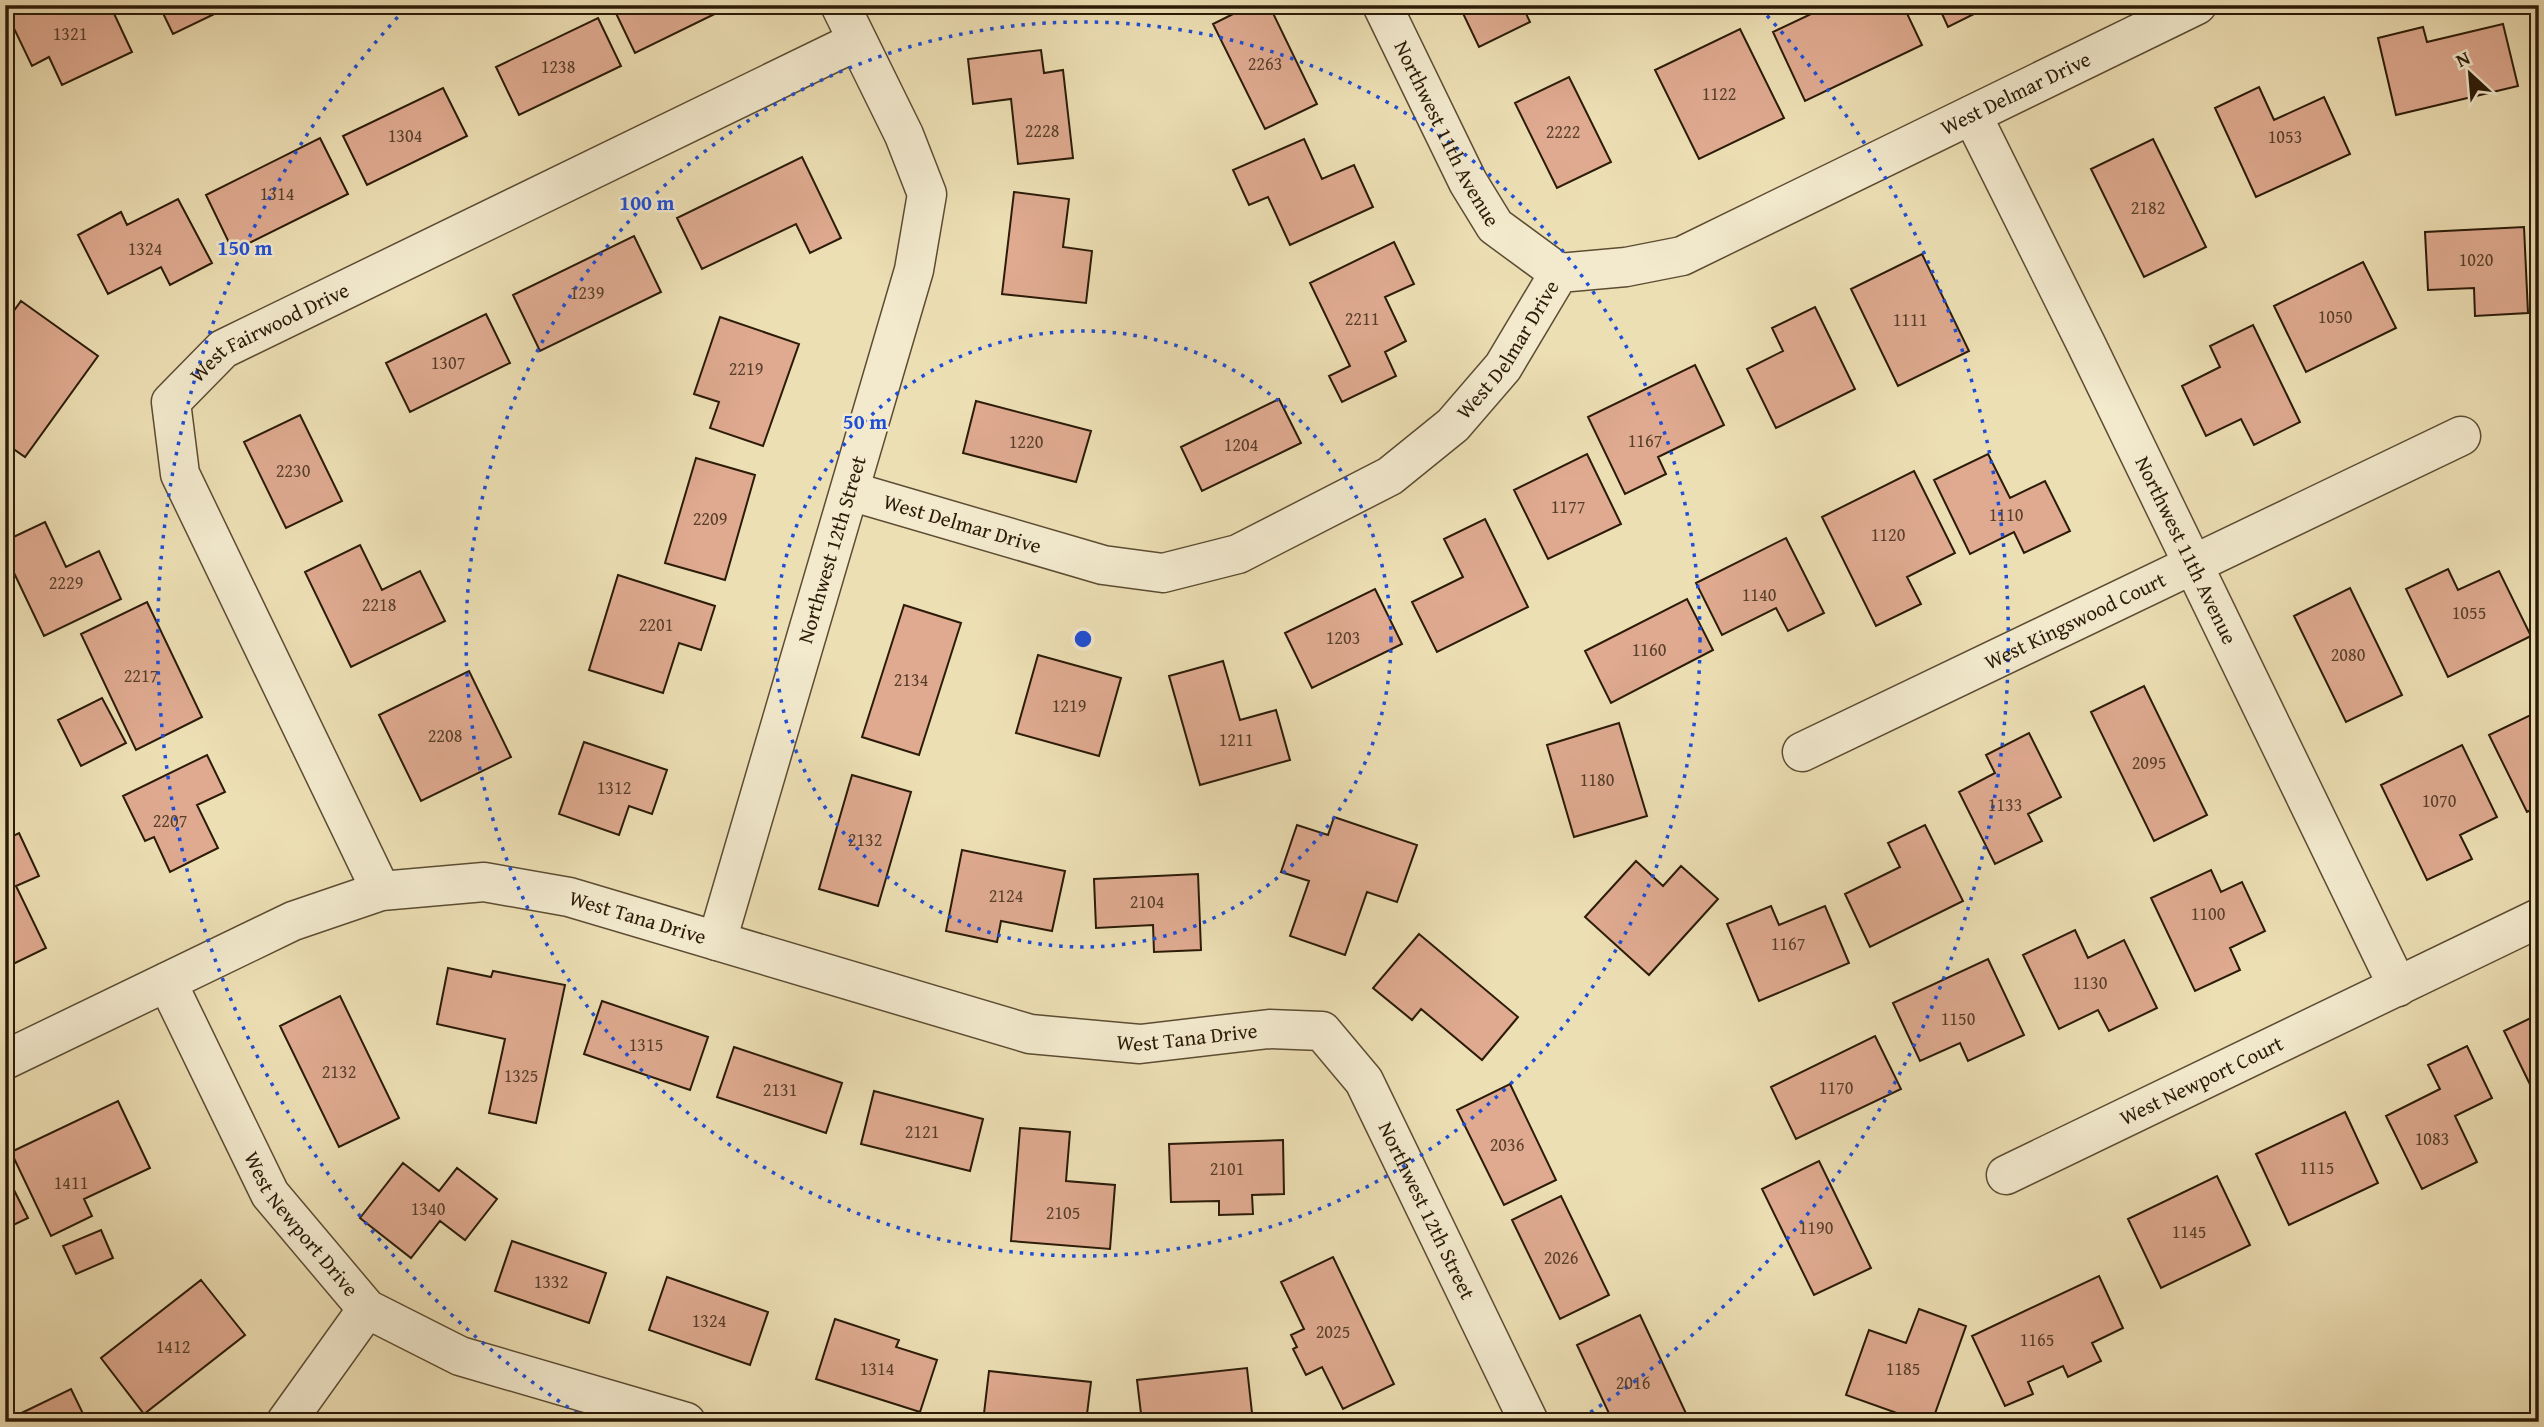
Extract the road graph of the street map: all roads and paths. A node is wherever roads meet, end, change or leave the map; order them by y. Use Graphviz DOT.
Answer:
graph roads {
  1 [pos="840,5"];
  2 [pos="1382,5"];
  3 [pos="2197,5"];
  4 [pos="857,41"];
  5 [pos="1972,115"];
  6 [pos="1559,273"];
  7 [pos="2461,436"];
  8 [pos="850,491"];
  9 [pos="2192,565"];
  10 [pos="1802,752"];
  11 [pos="381,891"];
  12 [pos="2539,918"];
  13 [pos="717,941"];
  14 [pos="166,982"];
  15 [pos="2398,987"];
  16 [pos="1294,1030"];
  17 [pos="5,1060"];
  18 [pos="2006,1175"];
  19 [pos="367,1309"];
  20 [pos="1518,1418"];
  21 [pos="286,1422"];
  22 [pos="686,1422"];
  1 -- 4 [label="street, Northwest 12th Street"];
  2 -- 6 [label="street, Northwest 11th Avenue"];
  3 -- 5 [label="street, West Delmar Drive"];
  4 -- 8 [label="street, Northwest 12th Street"];
  4 -- 11 [label="street, West Fairwood Drive"];
  5 -- 6 [label="street, West Delmar Drive"];
  5 -- 9 [label="street, Northwest 11th Avenue"];
  6 -- 8 [label="street, West Delmar Drive"];
  7 -- 9 [label="street, West Kingswood Court"];
  8 -- 13 [label="street, Northwest 12th Street"];
  9 -- 10 [label="street, West Kingswood Court"];
  9 -- 15 [label="street, Northwest 11th Avenue"];
  11 -- 13 [label="street, West Tana Drive"];
  11 -- 14 [label="street, West Tana Drive"];
  12 -- 15 [label="street, West Newport Court"];
  13 -- 16 [label="street, West Tana Drive"];
  14 -- 17 [label="street, West Tana Drive"];
  14 -- 19 [label="street, West Newport Drive"];
  15 -- 18 [label="street, West Newport Court"];
  16 -- 20 [label="street, Northwest 12th Street"];
  19 -- 21 [label="street"];
  19 -- 22 [label="street, West Newport Drive"];
}
